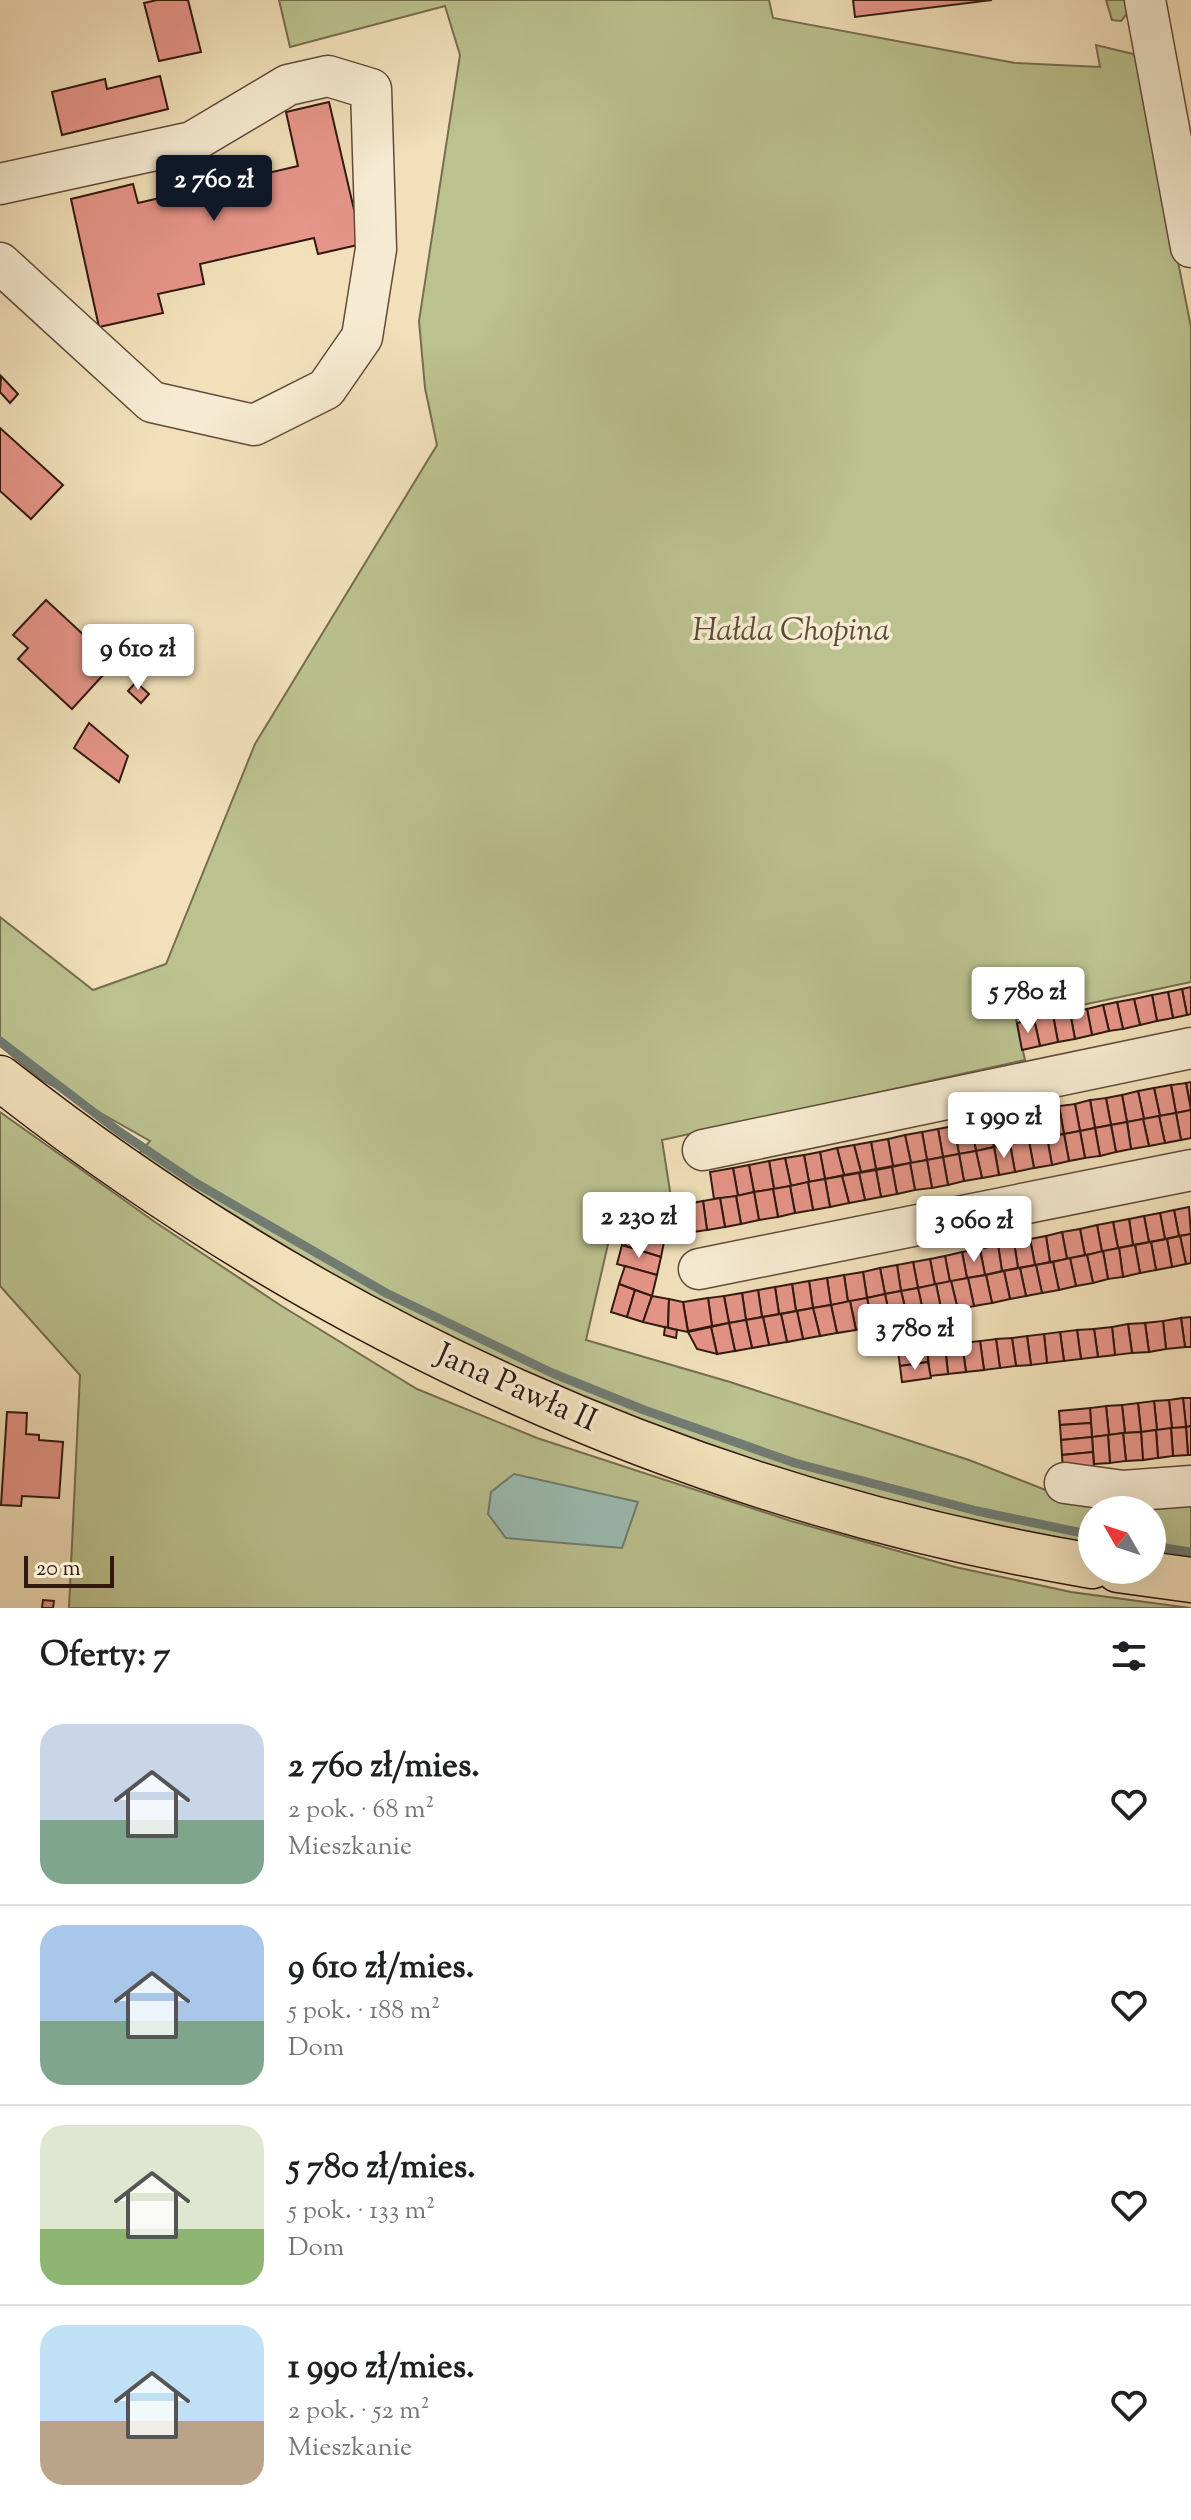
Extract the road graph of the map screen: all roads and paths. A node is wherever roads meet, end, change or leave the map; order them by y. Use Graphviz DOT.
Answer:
graph roads {
  1 [pos="1145,2"];
  2 [pos="0,184"];
  3 [pos="1191,247"];
  4 [pos="0,263"];
  5 [pos="1191,1048"];
  6 [pos="0,1078"];
  7 [pos="703,1150"];
  8 [pos="1191,1170"];
  9 [pos="699,1269"];
  10 [pos="1065,1483"];
  11 [pos="1191,1486"];
  12 [pos="1078,1563"];
  13 [pos="1166,1577"];
  14 [pos="1191,1580"];
  1 -- 3 [label="street"];
  2 -- 4 [label="street"];
  5 -- 7 [label="street"];
  6 -- 12 [label="main road, Jana Pawła II"];
  8 -- 9 [label="street"];
  10 -- 11 [label="street"];
  13 -- 14 [label="main road"];
}
